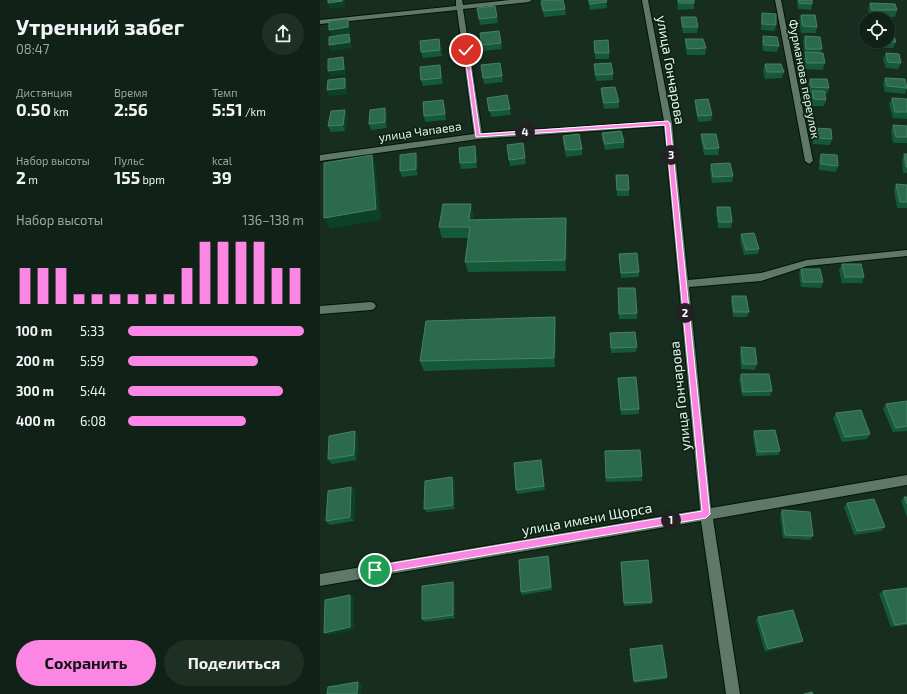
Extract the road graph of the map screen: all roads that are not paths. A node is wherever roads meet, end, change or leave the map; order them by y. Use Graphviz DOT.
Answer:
graph roads {
  1 [pos="529,0"];
  2 [pos="645,0"];
  3 [pos="778,0"];
  4 [pos="460,3"];
  5 [pos="320,22"];
  6 [pos="668,123"];
  7 [pos="478,136"];
  8 [pos="320,158"];
  9 [pos="809,162"];
  10 [pos="907,253"];
  11 [pos="682,284"];
  12 [pos="371,306"];
  13 [pos="320,310"];
  14 [pos="907,480"];
  15 [pos="706,514"];
  16 [pos="320,580"];
  17 [pos="733,694"];
  1 -- 4 [label="street"];
  2 -- 6 [label="street, улица Гончарова"];
  3 -- 9 [label="street, Фурманова переулок"];
  4 -- 5 [label="street"];
  4 -- 7 [label="street"];
  6 -- 7 [label="street, улица Чапаева"];
  6 -- 11 [label="street, улица Гончарова"];
  7 -- 8 [label="street, улица Чапаева"];
  10 -- 11 [label="street"];
  11 -- 15 [label="street, улица Гончарова"];
  12 -- 13 [label="street"];
  14 -- 15 [label="street, улица имени Щорса"];
  15 -- 16 [label="street, улица имени Щорса"];
  15 -- 17 [label="street, улица Гончарова"];
}
